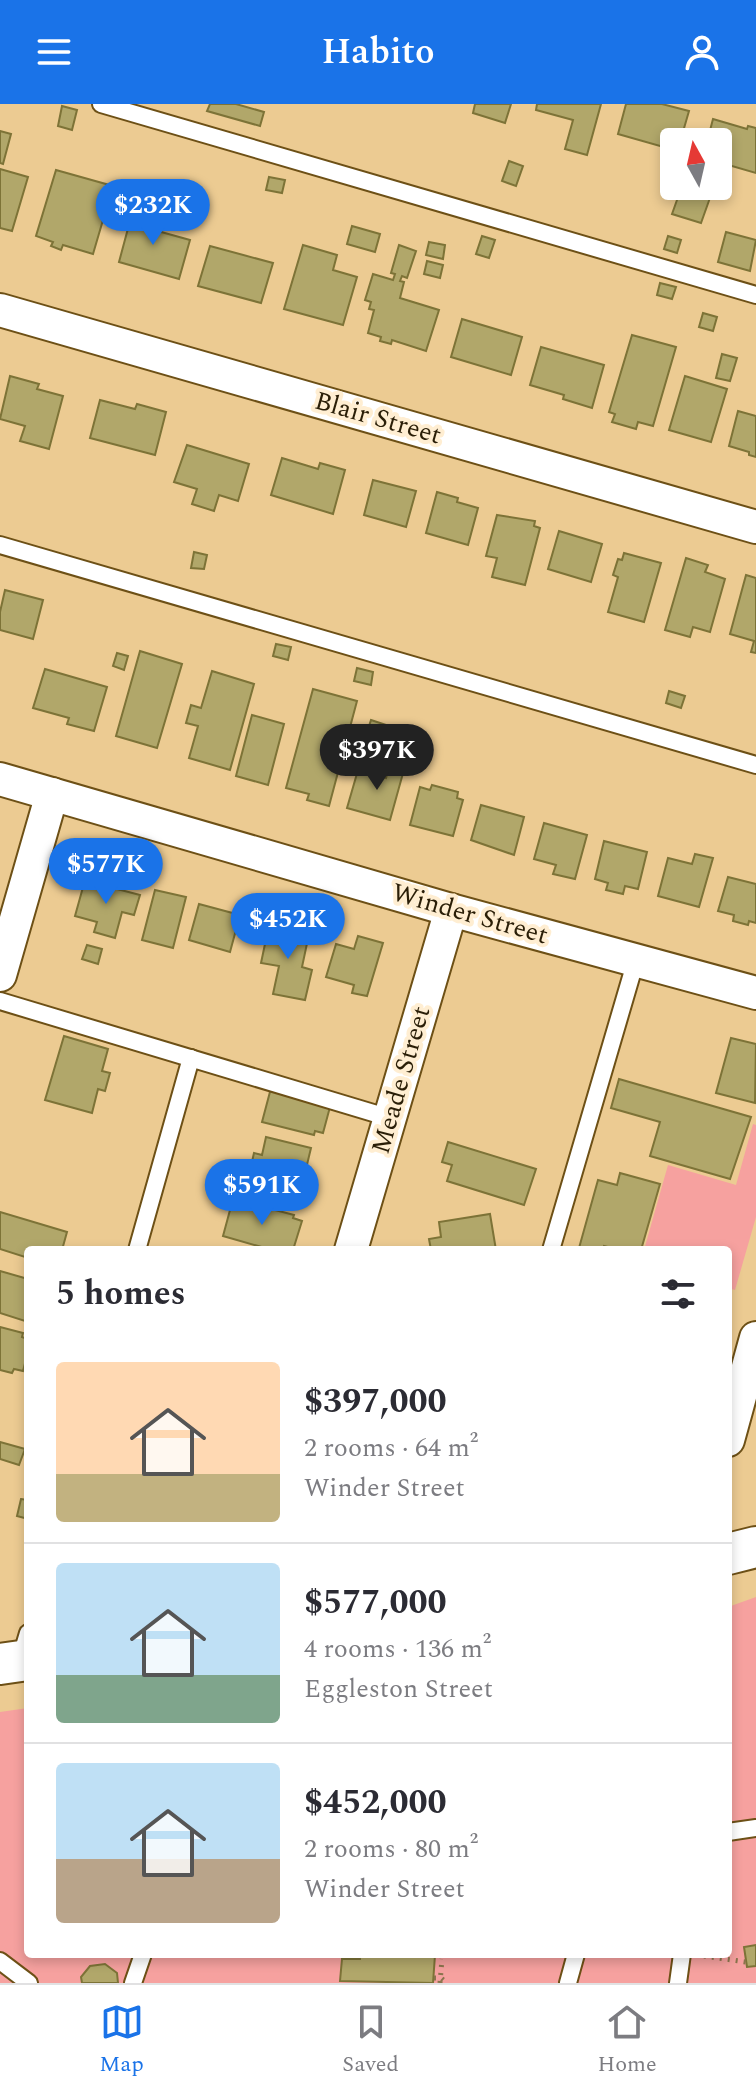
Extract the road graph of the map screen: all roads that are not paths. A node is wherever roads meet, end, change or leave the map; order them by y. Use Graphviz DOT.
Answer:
graph roads {
  1 [pos="101,104"];
  2 [pos="756,295"];
  3 [pos="0,310"];
  4 [pos="756,527"];
  5 [pos="0,545"];
  6 [pos="756,765"];
  7 [pos="0,779"];
  8 [pos="52,794"];
  9 [pos="451,910"];
  10 [pos="636,960"];
  11 [pos="0,975"];
  12 [pos="756,993"];
  13 [pos="0,1001"];
  14 [pos="191,1058"];
  15 [pos="390,1118"];
  16 [pos="138,1246"];
  17 [pos="352,1246"];
  18 [pos="552,1246"];
  19 [pos="756,1338"];
  20 [pos="732,1425"];
  21 [pos="756,1547"];
  22 [pos="732,1553"];
  23 [pos="756,1828"];
  24 [pos="732,1831"];
  25 [pos="142,1958"];
  26 [pos="575,1958"];
  27 [pos="681,1958"];
  28 [pos="0,1961"];
  29 [pos="29,1983"];
  30 [pos="133,1983"];
  31 [pos="568,1983"];
  32 [pos="678,1983"];
  1 -- 2 [label="lane"];
  3 -- 4 [label="street, Blair Street"];
  5 -- 6 [label="lane"];
  7 -- 8 [label="street, Winder Street"];
  8 -- 9 [label="street, Winder Street"];
  8 -- 11 [label="street"];
  9 -- 10 [label="street, Winder Street"];
  9 -- 15 [label="street, Meade Street"];
  10 -- 12 [label="street, Winder Street"];
  10 -- 18 [label="lane"];
  13 -- 14 [label="lane"];
  14 -- 15 [label="lane"];
  14 -- 16 [label="lane"];
  15 -- 17 [label="street, Meade Street"];
  19 -- 20 [label="street"];
  21 -- 22 [label="street"];
  23 -- 24 [label="lane"];
  25 -- 30 [label="lane"];
  26 -- 31 [label="lane"];
  27 -- 32 [label="lane"];
  28 -- 29 [label="lane"];
}
